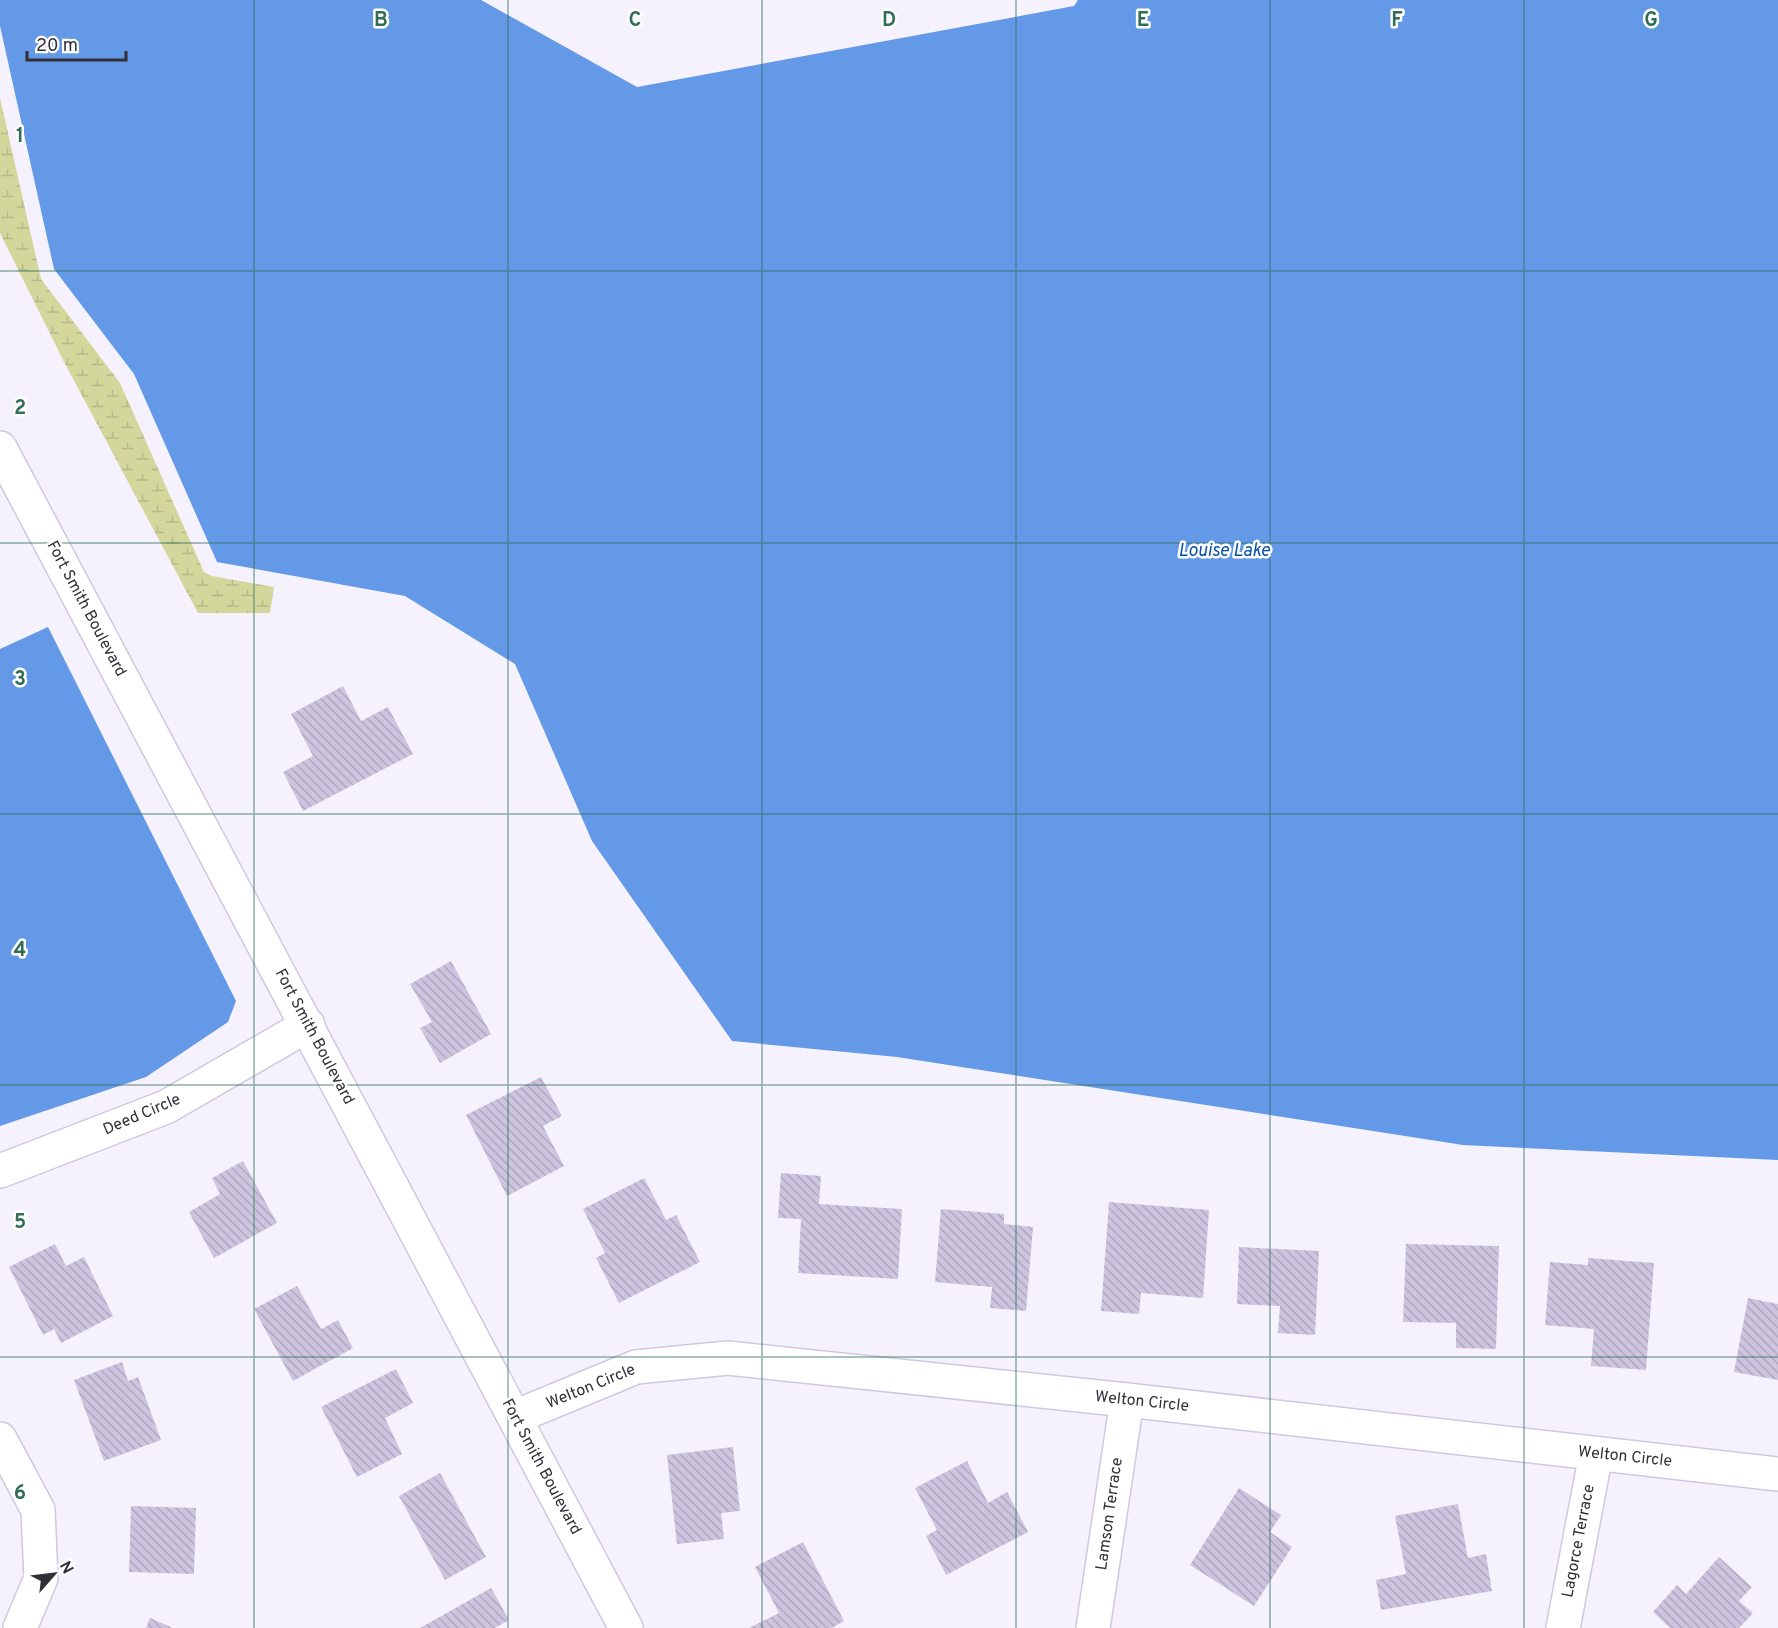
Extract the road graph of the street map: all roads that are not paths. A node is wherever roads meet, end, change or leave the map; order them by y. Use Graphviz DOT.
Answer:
graph roads {
  1 [pos="0,448"];
  2 [pos="308,1024"];
  3 [pos="0,1171"];
  4 [pos="1126,1400"];
  5 [pos="515,1418"];
  6 [pos="0,1439"];
  7 [pos="1596,1454"];
  8 [pos="1778,1474"];
  9 [pos="20,1628"];
  10 [pos="626,1628"];
  11 [pos="1093,1628"];
  12 [pos="1563,1628"];
  1 -- 2 [label="street, Fort Smith Boulevard"];
  2 -- 3 [label="street, Deed Circle"];
  2 -- 5 [label="street, Fort Smith Boulevard"];
  4 -- 5 [label="street, Welton Circle"];
  4 -- 7 [label="street, Welton Circle"];
  4 -- 11 [label="street, Lamson Terrace"];
  5 -- 10 [label="street, Fort Smith Boulevard"];
  6 -- 9 [label="street"];
  7 -- 8 [label="street, Welton Circle"];
  7 -- 12 [label="street, Lagorce Terrace"];
}
